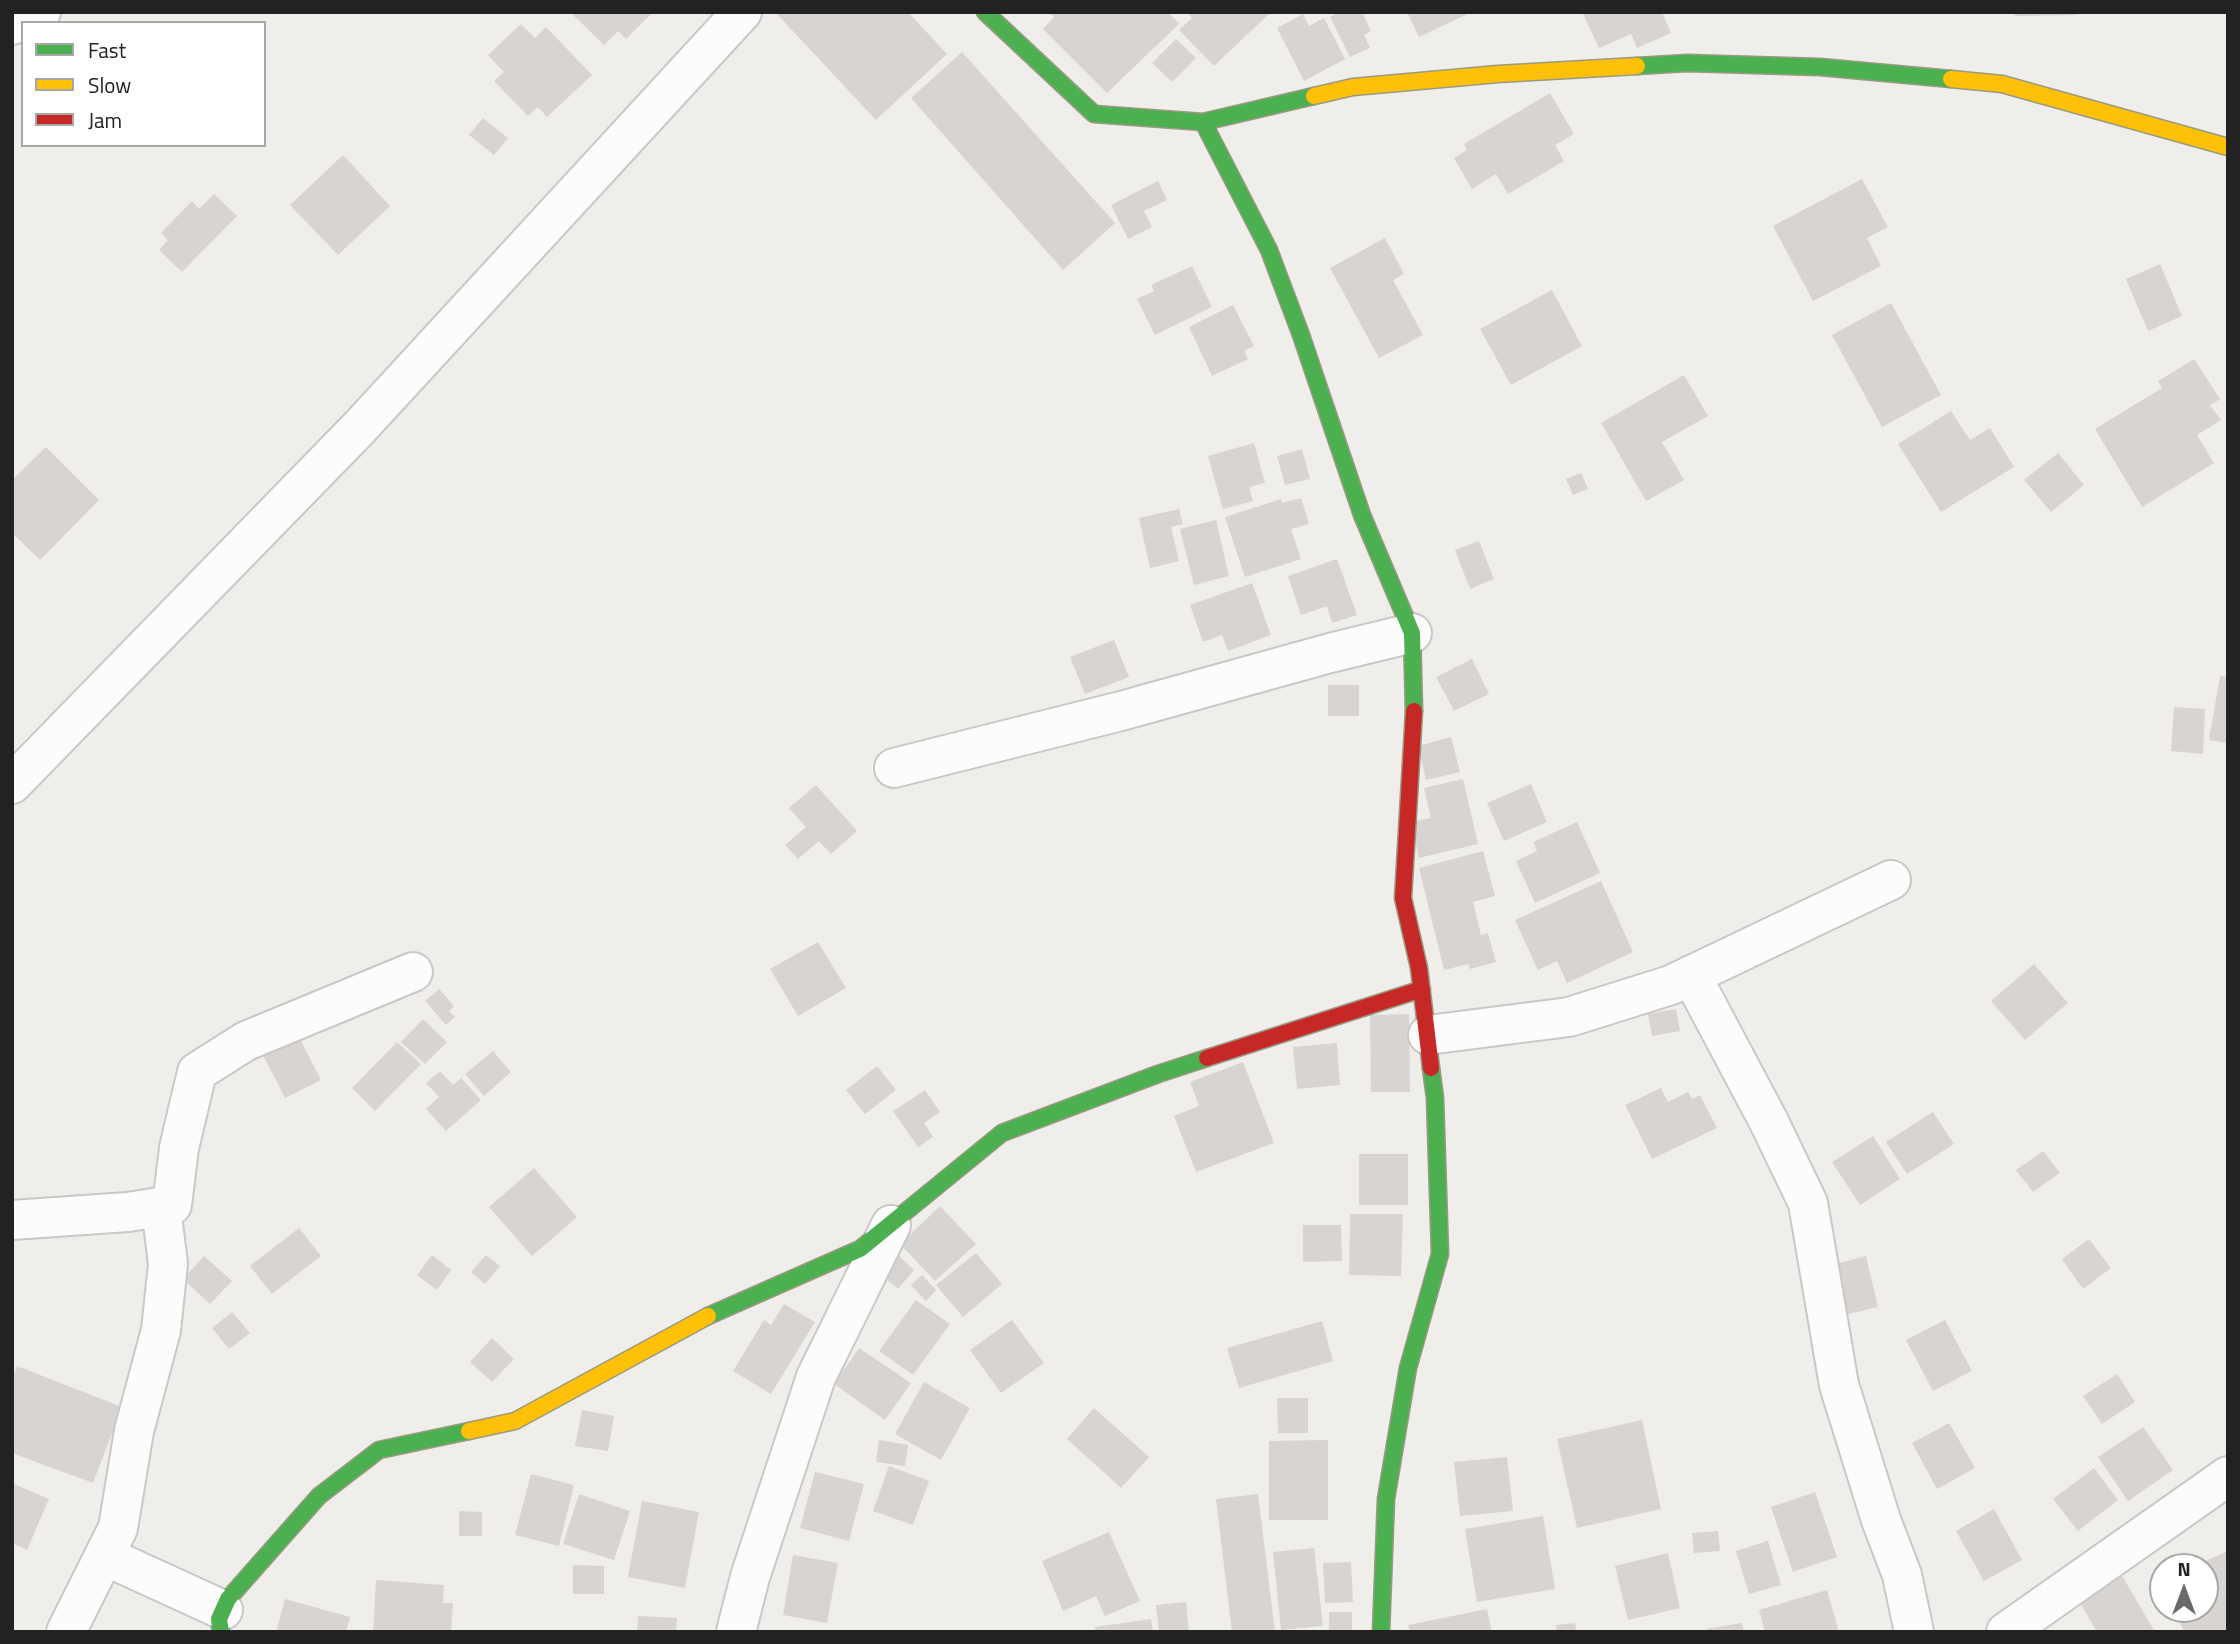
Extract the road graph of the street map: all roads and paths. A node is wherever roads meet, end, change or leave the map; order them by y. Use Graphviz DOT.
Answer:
graph roads {
  1 [pos="41,12"];
  2 [pos="742,12"];
  3 [pos="985,12"];
  4 [pos="12,25"];
  5 [pos="1203,122"];
  6 [pos="2228,147"];
  7 [pos="1412,633"];
  8 [pos="894,768"];
  9 [pos="12,784"];
  10 [pos="1891,880"];
  11 [pos="413,972"];
  12 [pos="1691,975"];
  13 [pos="1422,989"];
  14 [pos="1428,1035"];
  15 [pos="161,1207"];
  16 [pos="12,1220"];
  17 [pos="891,1224"];
  18 [pos="2228,1476"];
  19 [pos="105,1556"];
  20 [pos="222,1621"];
  21 [pos="65,1632"];
  22 [pos="736,1632"];
  23 [pos="1381,1632"];
  24 [pos="1914,1632"];
  25 [pos="2006,1632"];
  1 -- 4 [label="street"];
  2 -- 9 [label="street"];
  3 -- 5 [label="street"];
  5 -- 6 [label="street"];
  5 -- 7 [label="street"];
  7 -- 8 [label="street"];
  7 -- 13 [label="street"];
  10 -- 12 [label="street"];
  11 -- 15 [label="street"];
  12 -- 14 [label="street"];
  12 -- 24 [label="street"];
  13 -- 14 [label="street"];
  13 -- 17 [label="street"];
  14 -- 23 [label="street"];
  15 -- 16 [label="street"];
  15 -- 19 [label="street"];
  17 -- 20 [label="street"];
  17 -- 22 [label="street"];
  18 -- 25 [label="street"];
  19 -- 20 [label="street"];
  19 -- 21 [label="street"];
}
